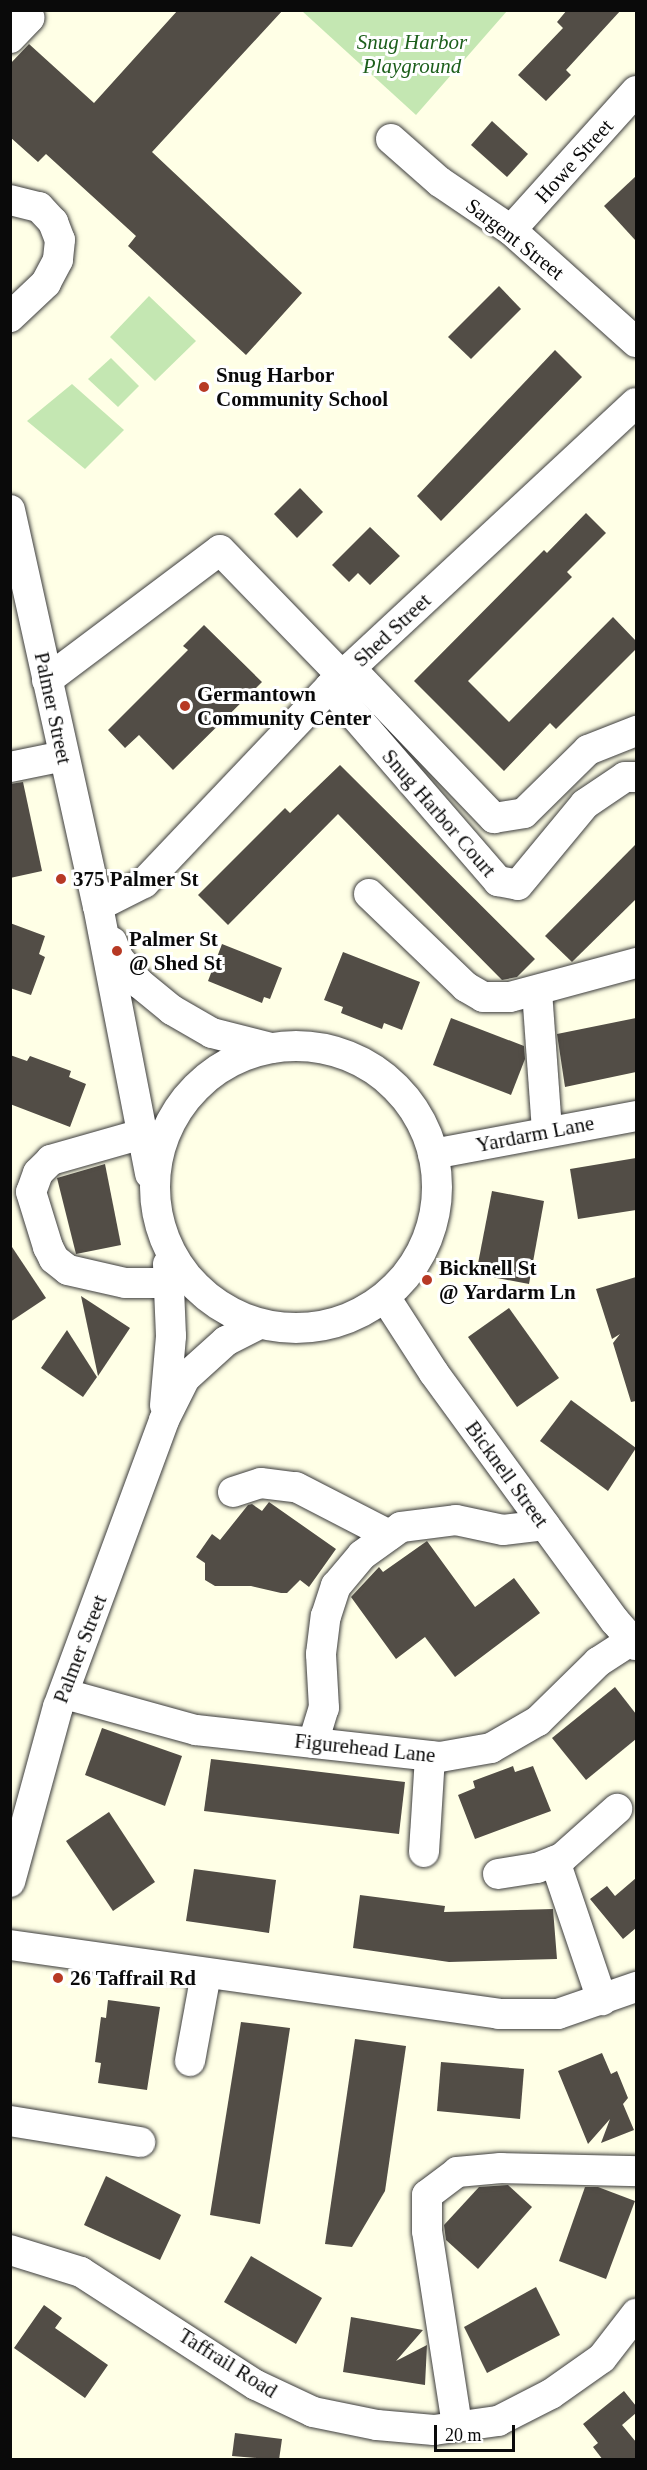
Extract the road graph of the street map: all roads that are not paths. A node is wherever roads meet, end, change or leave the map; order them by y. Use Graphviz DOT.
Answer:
graph roads {
  1 [pos="20,10"];
  2 [pos="10,38"];
  3 [pos="636,91"];
  4 [pos="391,139"];
  5 [pos="10,200"];
  6 [pos="511,230"];
  7 [pos="10,317"];
  8 [pos="636,342"];
  9 [pos="636,403"];
  10 [pos="10,510"];
  11 [pos="340,677"];
  12 [pos="47,680"];
  13 [pos="636,731"];
  14 [pos="64,756"];
  15 [pos="10,767"];
  16 [pos="636,777"];
  17 [pos="369,894"];
  18 [pos="98,906"];
  19 [pos="636,963"];
  20 [pos="537,990"];
  21 [pos="271,1048"];
  22 [pos="636,1116"];
  23 [pos="546,1131"];
  24 [pos="142,1134"];
  25 [pos="434,1154"];
  26 [pos="154,1194"];
  27 [pos="166,1244"];
  28 [pos="169,1283"];
  29 [pos="385,1297"];
  30 [pos="259,1324"];
  31 [pos="164,1420"];
  32 [pos="233,1492"];
  33 [pos="544,1525"];
  34 [pos="390,1535"];
  35 [pos="634,1642"];
  36 [pos="65,1694"];
  37 [pos="313,1743"];
  38 [pos="430,1756"];
  39 [pos="617,1809"];
  40 [pos="424,1852"];
  41 [pos="555,1861"];
  42 [pos="498,1874"];
  43 [pos="10,1882"];
  44 [pos="10,1945"];
  45 [pos="206,1974"];
  46 [pos="626,1998"];
  47 [pos="190,2061"];
  48 [pos="10,2121"];
  49 [pos="140,2142"];
  50 [pos="636,2171"];
  51 [pos="10,2250"];
  52 [pos="636,2314"];
  53 [pos="457,2425"];
  1 -- 2 [label="street"];
  3 -- 6 [label="street, Howe Street"];
  4 -- 6 [label="street, Sargent Street"];
  5 -- 7 [label="street"];
  6 -- 8 [label="street, Sargent Street"];
  9 -- 11 [label="street, Shed Street"];
  10 -- 12 [label="street, Palmer Street"];
  11 -- 12 [label="street"];
  11 -- 13 [label="street, Snug Harbor Court"];
  11 -- 16 [label="street, Snug Harbor Court"];
  11 -- 18 [label="street, Shed Street"];
  12 -- 14 [label="street, Palmer Street"];
  14 -- 15 [label="street"];
  14 -- 18 [label="street, Palmer Street"];
  17 -- 20 [label="street"];
  18 -- 21 [label="street, Palmer Street"];
  18 -- 24 [label="street, Palmer Street"];
  19 -- 20 [label="street"];
  20 -- 23 [label="street"];
  21 -- 25 [label="street"];
  21 -- 26 [label="street"];
  22 -- 23 [label="street, Yardarm Lane"];
  23 -- 25 [label="street, Yardarm Lane"];
  24 -- 26 [label="street, Palmer Street"];
  24 -- 28 [label="street"];
  25 -- 29 [label="street"];
  26 -- 27 [label="street, Palmer Street"];
  27 -- 28 [label="street, Palmer Street"];
  27 -- 30 [label="street"];
  28 -- 31 [label="street, Palmer Street"];
  29 -- 30 [label="street"];
  29 -- 33 [label="street, Bicknell Street"];
  30 -- 31 [label="street, Palmer Street"];
  31 -- 36 [label="street, Palmer Street"];
  32 -- 34 [label="street"];
  33 -- 34 [label="street"];
  33 -- 35 [label="street, Bicknell Street"];
  34 -- 37 [label="street"];
  35 -- 38 [label="street, Figurehead Lane"];
  36 -- 37 [label="street, Figurehead Lane"];
  36 -- 43 [label="street, Palmer Street"];
  37 -- 38 [label="street, Figurehead Lane"];
  38 -- 40 [label="street"];
  39 -- 41 [label="street"];
  41 -- 42 [label="street"];
  41 -- 46 [label="street"];
  44 -- 45 [label="street"];
  45 -- 46 [label="street"];
  45 -- 47 [label="street"];
  48 -- 49 [label="street"];
  50 -- 53 [label="street"];
  51 -- 53 [label="street, Taffrail Road"];
  52 -- 53 [label="street, Taffrail Road"];
}
